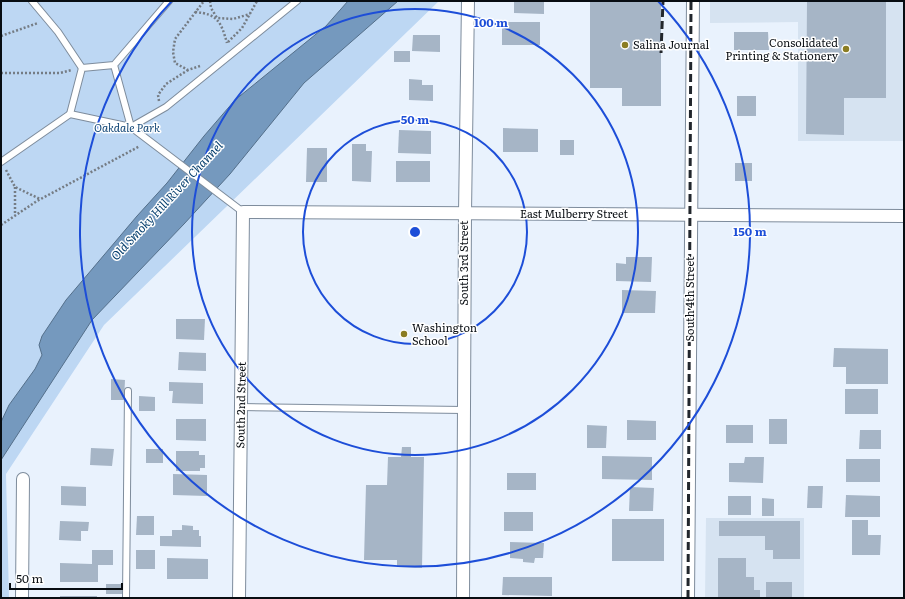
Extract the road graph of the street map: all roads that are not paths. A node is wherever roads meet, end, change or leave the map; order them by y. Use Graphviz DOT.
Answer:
graph roads {
  1 [pos="32,1"];
  2 [pos="169,1"];
  3 [pos="297,1"];
  4 [pos="468,1"];
  5 [pos="693,1"];
  6 [pos="114,65"];
  7 [pos="82,68"];
  8 [pos="70,114"];
  9 [pos="131,128"];
  10 [pos="1,162"];
  11 [pos="240,209"];
  12 [pos="464,213"];
  13 [pos="691,214"];
  14 [pos="904,216"];
  15 [pos="128,391"];
  16 [pos="241,407"];
  17 [pos="464,410"];
  18 [pos="23,480"];
  19 [pos="22,598"];
  20 [pos="126,598"];
  21 [pos="239,598"];
  22 [pos="463,598"];
  23 [pos="688,598"];
  1 -- 7 [label="lane"];
  2 -- 6 [label="lane"];
  3 -- 9 [label="lane"];
  4 -- 12 [label="street, South 3rd Street"];
  5 -- 13 [label="street, South 4th Street"];
  6 -- 7 [label="lane"];
  6 -- 9 [label="lane"];
  7 -- 8 [label="lane"];
  8 -- 9 [label="lane"];
  8 -- 10 [label="lane"];
  9 -- 11 [label="lane"];
  11 -- 12 [label="street, East Mulberry Street"];
  11 -- 16 [label="street, South 2nd Street"];
  12 -- 13 [label="street, East Mulberry Street"];
  12 -- 17 [label="street, South 3rd Street"];
  13 -- 14 [label="street, East Mulberry Street"];
  13 -- 23 [label="street, South 4th Street"];
  15 -- 20 [label="lane"];
  16 -- 17 [label="lane"];
  16 -- 21 [label="street, South 2nd Street"];
  17 -- 22 [label="street, South 3rd Street"];
  18 -- 19 [label="street"];
}
